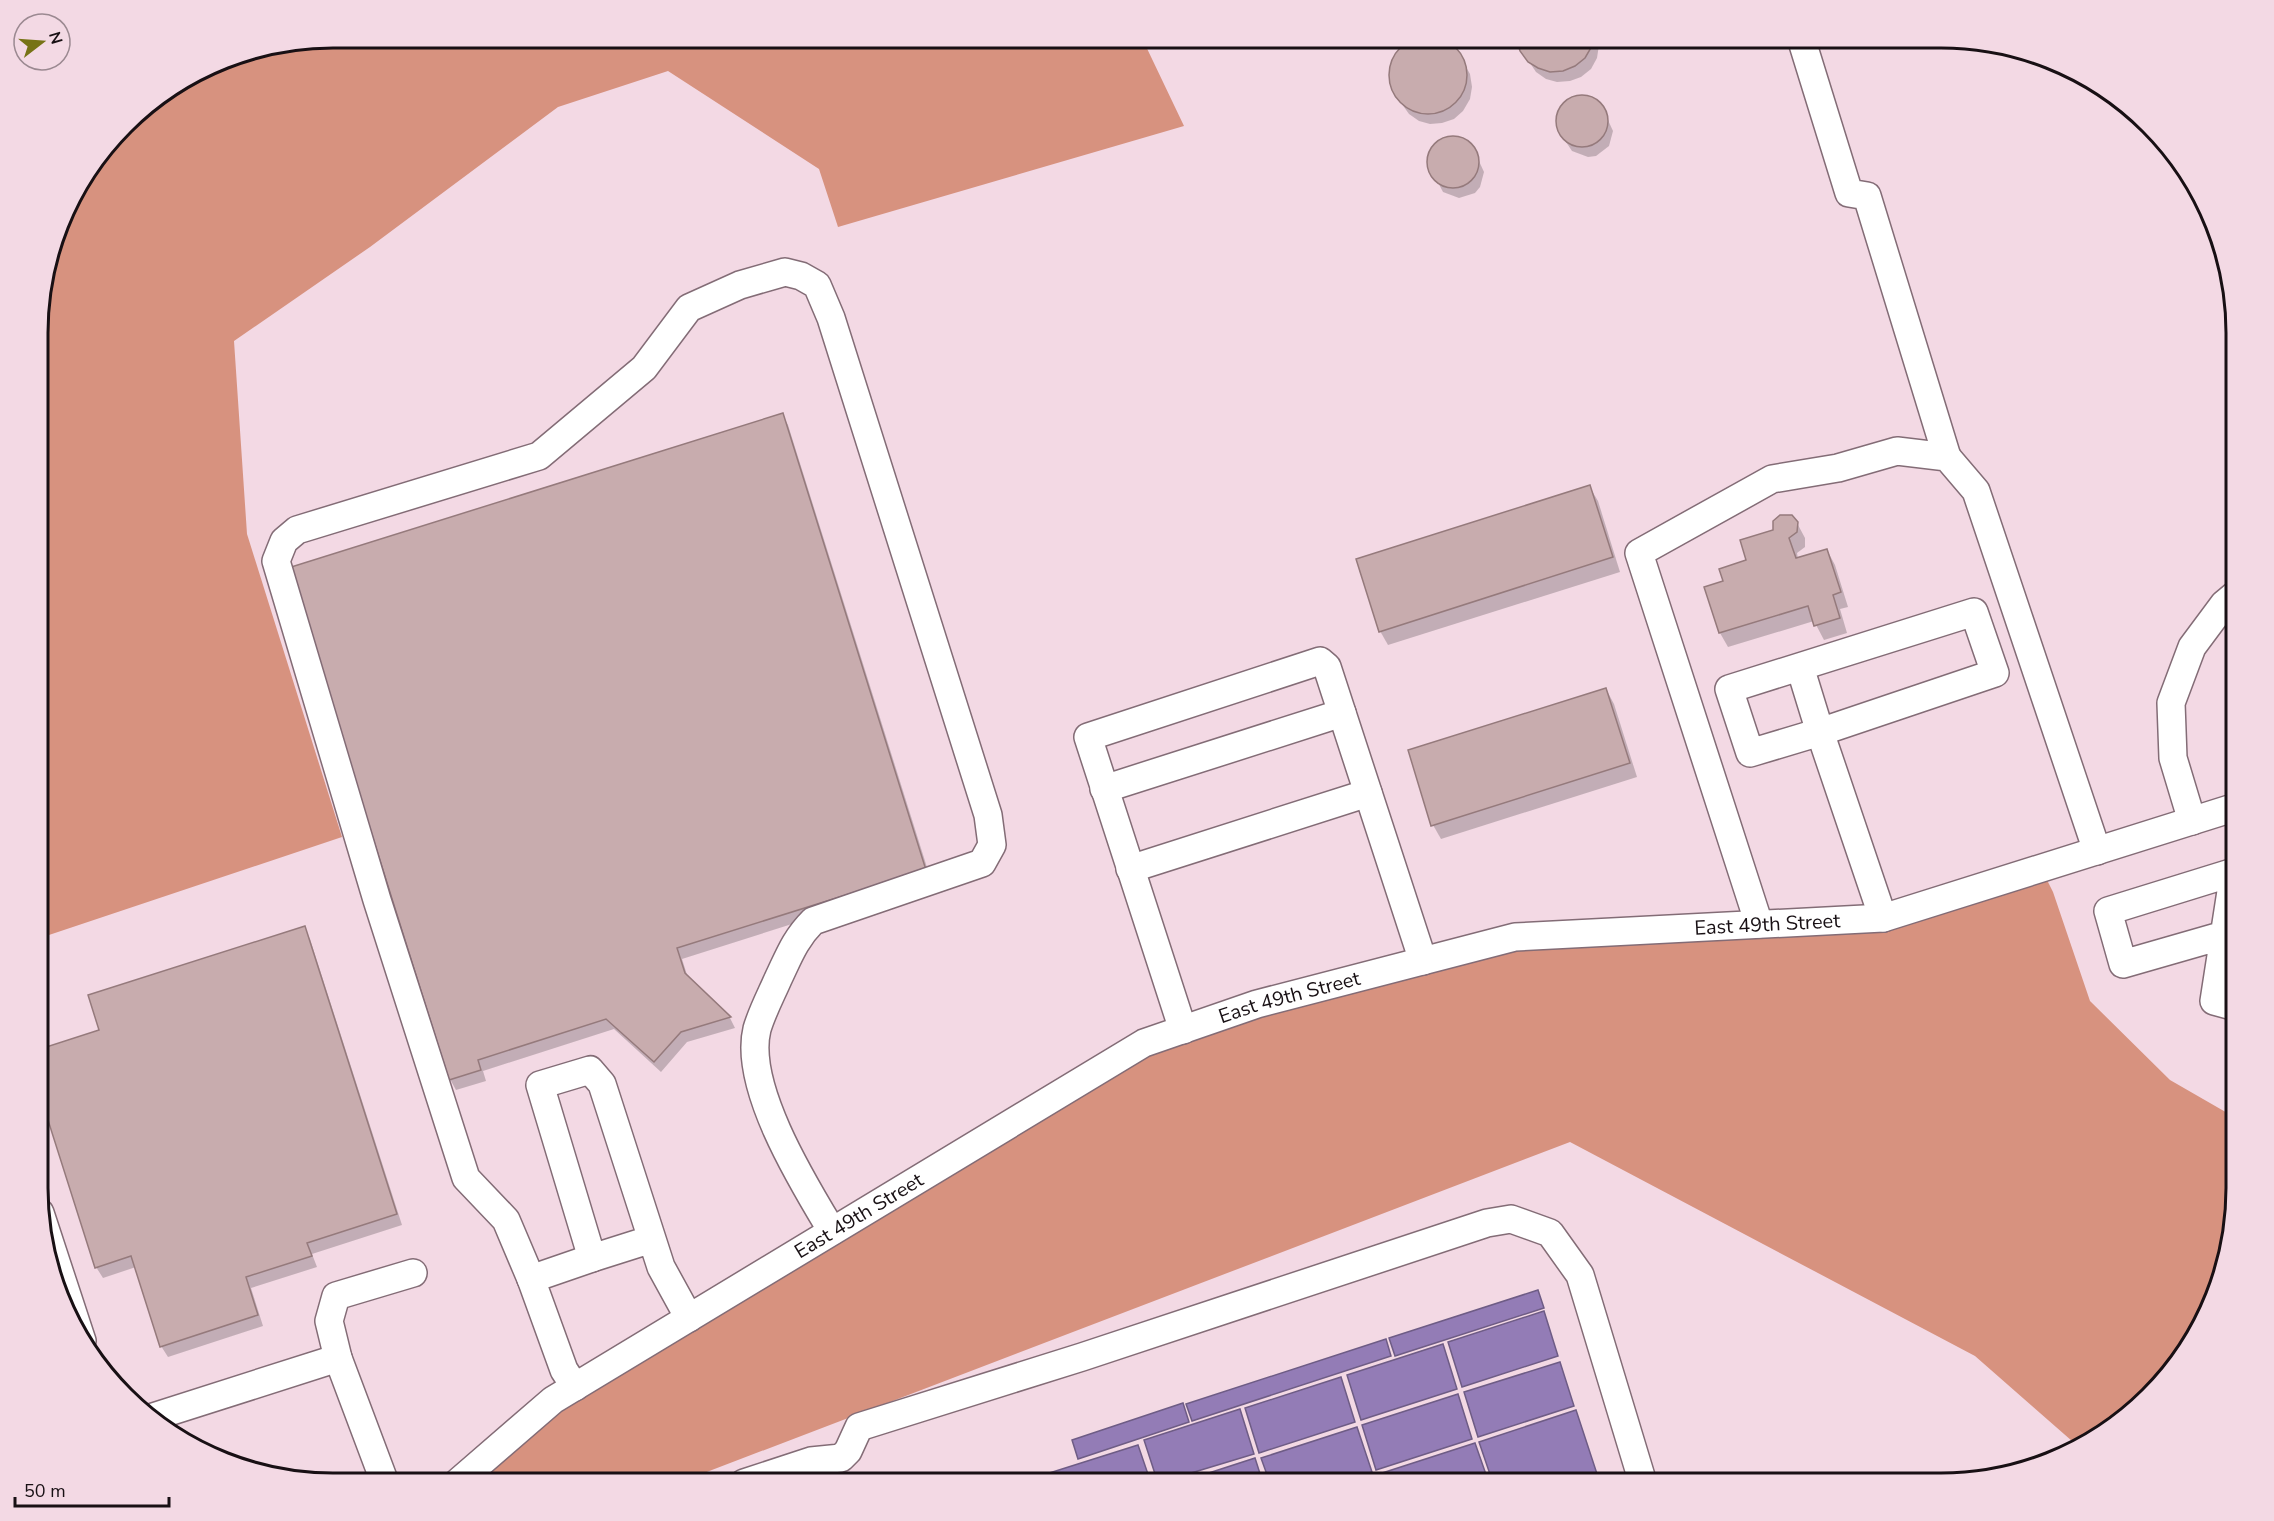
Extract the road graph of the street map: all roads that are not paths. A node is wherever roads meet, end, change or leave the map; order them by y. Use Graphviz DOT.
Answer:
graph roads {
  1 [pos="1804,48"];
  2 [pos="1947,458"];
  3 [pos="2226,602"];
  4 [pos="1800,667"];
  5 [pos="1342,713"];
  6 [pos="1820,732"];
  7 [pos="1104,789"];
  8 [pos="1368,793"];
  9 [pos="2226,810"];
  10 [pos="2192,821"];
  11 [pos="2097,851"];
  12 [pos="1130,869"];
  13 [pos="2226,874"];
  14 [pos="1883,918"];
  15 [pos="1759,924"];
  16 [pos="2226,937"];
  17 [pos="2226,952"];
  18 [pos="1423,961"];
  19 [pos="2226,1004"];
  20 [pos="1183,1030"];
  21 [pos="832,1231"];
  22 [pos="652,1239"];
  23 [pos="592,1258"];
  24 [pos="413,1273"];
  25 [pos="531,1279"];
  26 [pos="689,1318"];
  27 [pos="338,1358"];
  28 [pos="574,1386"];
  29 [pos="161,1415"];
  30 [pos="381,1473"];
  31 [pos="470,1473"];
  32 [pos="775,1473"];
  33 [pos="1640,1473"];
  1 -- 2 [label="street"];
  2 -- 11 [label="street"];
  2 -- 15 [label="street"];
  3 -- 10 [label="street"];
  4 -- 6 [label="street"];
  4 -- 6 [label="street"];
  4 -- 6 [label="street"];
  5 -- 7 [label="street"];
  5 -- 7 [label="street"];
  5 -- 8 [label="street"];
  6 -- 14 [label="street"];
  7 -- 12 [label="street"];
  8 -- 12 [label="street"];
  8 -- 18 [label="street"];
  9 -- 10 [label="street, East 49th Street"];
  10 -- 11 [label="street, East 49th Street"];
  11 -- 14 [label="street, East 49th Street"];
  12 -- 20 [label="street"];
  13 -- 16 [label="street"];
  14 -- 15 [label="street, East 49th Street"];
  15 -- 18 [label="street, East 49th Street"];
  17 -- 19 [label="street"];
  18 -- 20 [label="street, East 49th Street"];
  20 -- 21 [label="street, East 49th Street"];
  21 -- 25 [label="street"];
  21 -- 26 [label="street, East 49th Street"];
  22 -- 23 [label="street"];
  22 -- 23 [label="street"];
  22 -- 26 [label="street"];
  23 -- 25 [label="street"];
  24 -- 27 [label="street"];
  25 -- 28 [label="street"];
  26 -- 28 [label="street, East 49th Street"];
  27 -- 29 [label="street"];
  27 -- 30 [label="street"];
  28 -- 31 [label="street, East 49th Street"];
  32 -- 33 [label="street"];
}
